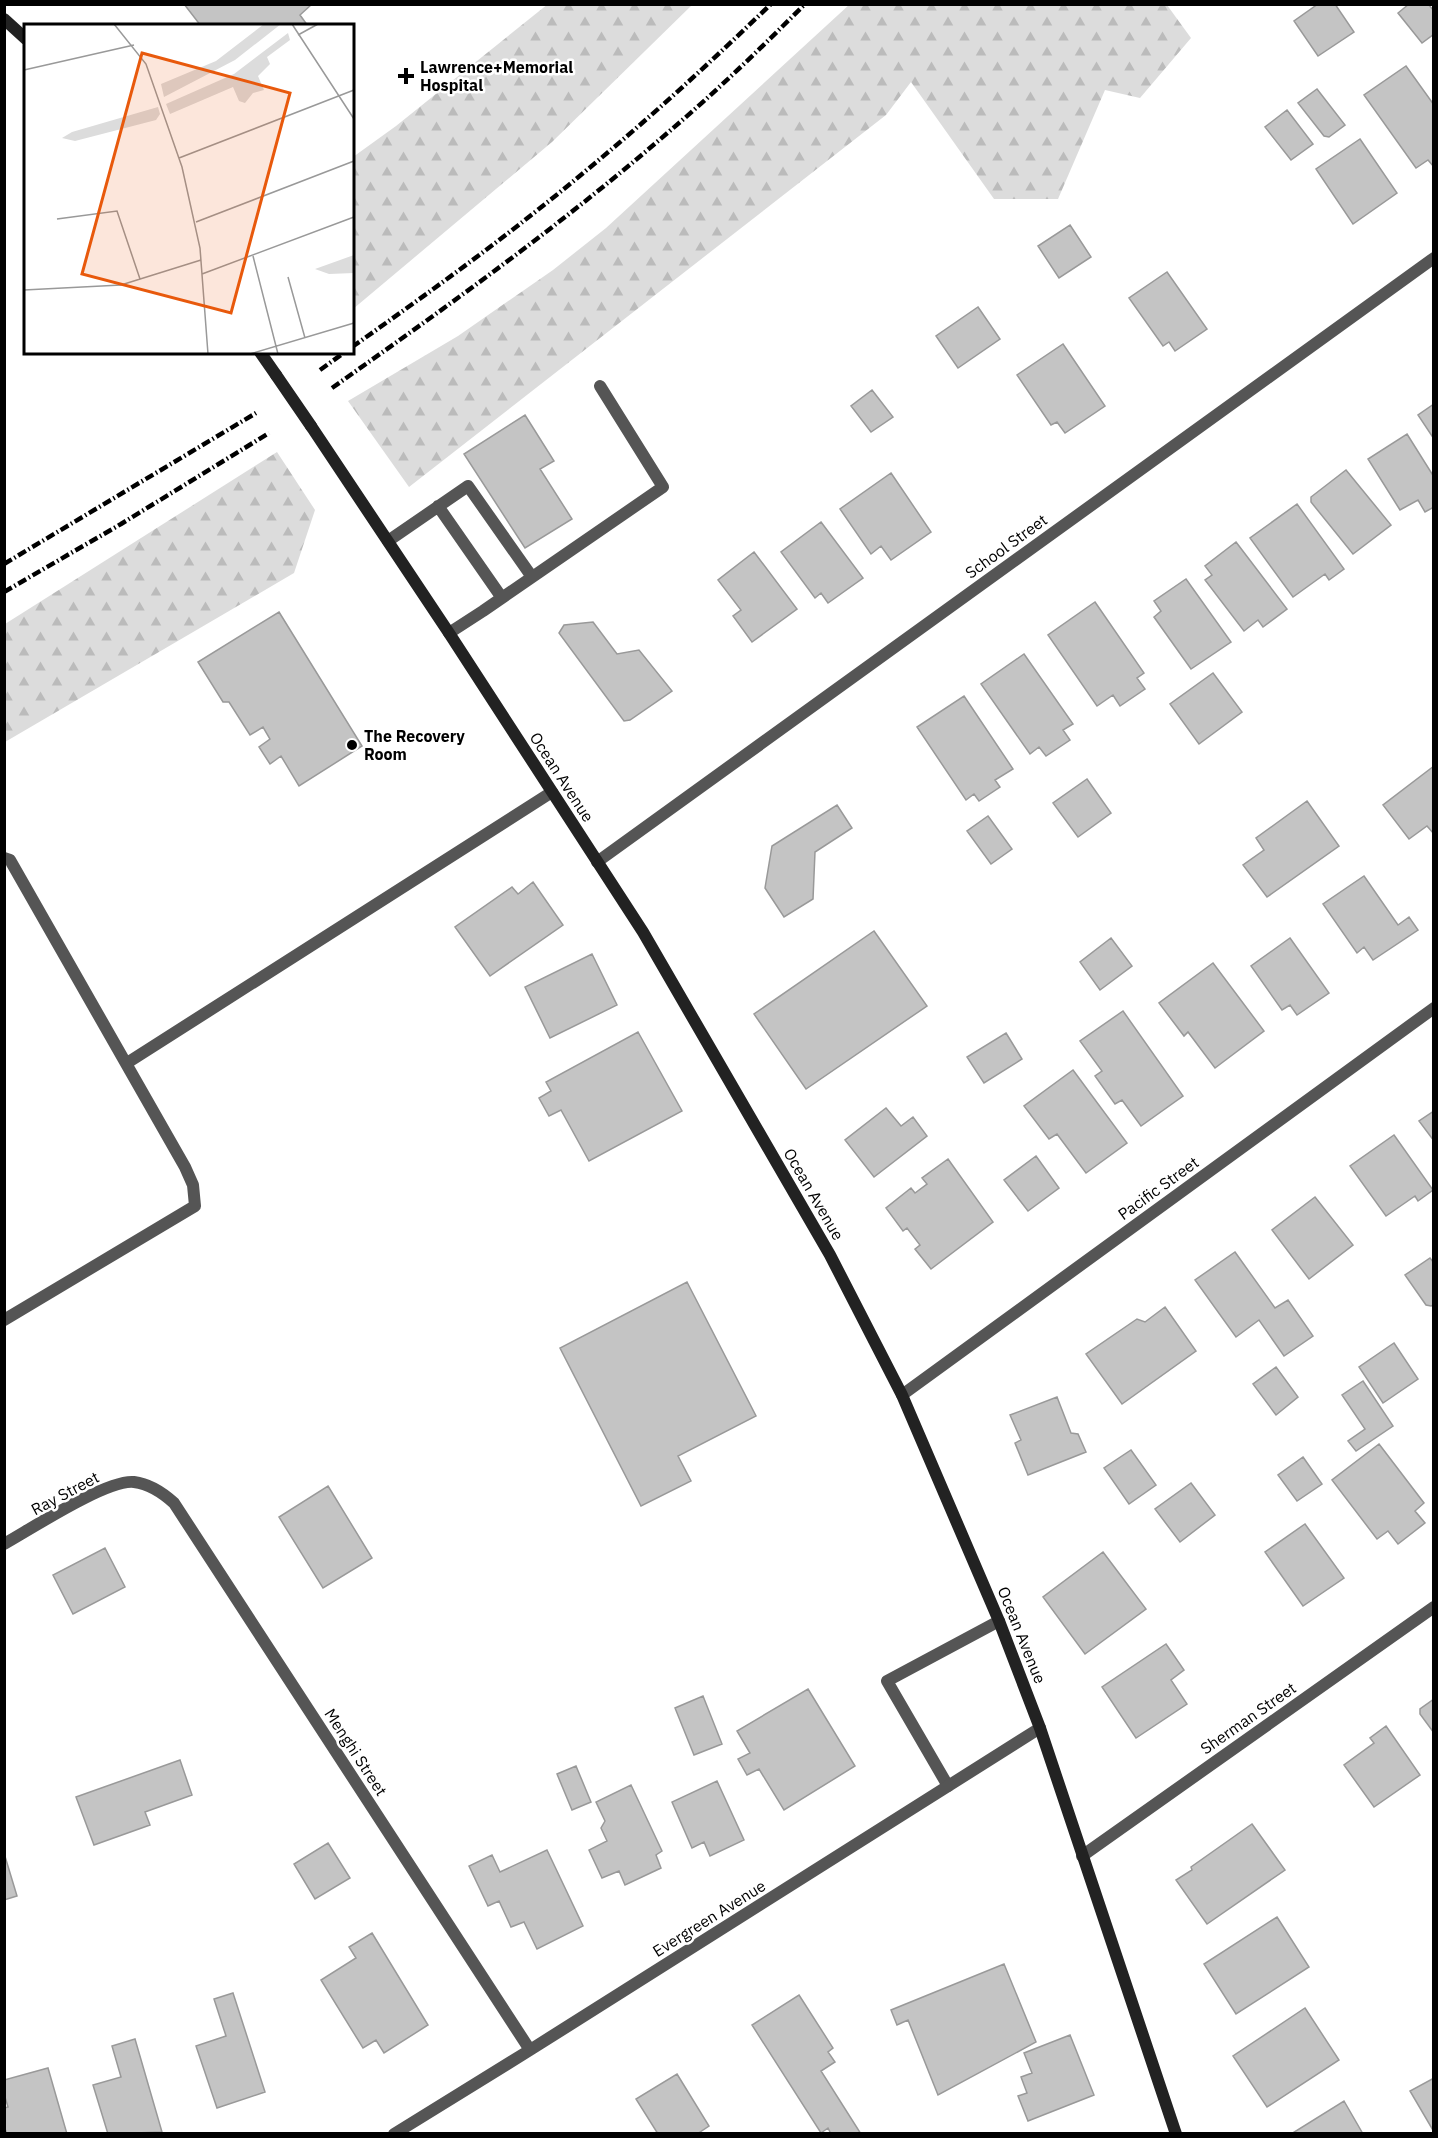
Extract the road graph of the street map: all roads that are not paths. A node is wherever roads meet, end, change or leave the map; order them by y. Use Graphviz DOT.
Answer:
graph roads {
  1 [pos="4,19"];
  2 [pos="24,37"];
  3 [pos="1434,258"];
  4 [pos="261,354"];
  5 [pos="600,386"];
  6 [pos="438,506"];
  7 [pos="388,541"];
  8 [pos="532,577"];
  9 [pos="502,598"];
  10 [pos="449,633"];
  11 [pos="552,792"];
  12 [pos="4,858"];
  13 [pos="597,862"];
  14 [pos="1434,1008"];
  15 [pos="127,1063"];
  16 [pos="4,1320"];
  17 [pos="902,1395"];
  18 [pos="144,1485"];
  19 [pos="4,1544"];
  20 [pos="1434,1607"];
  21 [pos="999,1621"];
  22 [pos="1040,1728"];
  23 [pos="948,1786"];
  24 [pos="1082,1856"];
  25 [pos="530,2050"];
  26 [pos="394,2133"];
  27 [pos="1176,2133"];
  1 -- 2 [label="main road"];
  3 -- 13 [label="street, School Street"];
  4 -- 7 [label="main road, Ocean Avenue, bridge"];
  5 -- 8 [label="street"];
  6 -- 7 [label="street"];
  6 -- 8 [label="street"];
  6 -- 9 [label="street"];
  7 -- 10 [label="main road, Ocean Avenue"];
  8 -- 9 [label="street"];
  9 -- 10 [label="street"];
  10 -- 11 [label="main road, Ocean Avenue"];
  11 -- 13 [label="main road, Ocean Avenue"];
  11 -- 15 [label="street"];
  12 -- 15 [label="street"];
  13 -- 17 [label="main road, Ocean Avenue"];
  14 -- 17 [label="street, Pacific Street"];
  15 -- 16 [label="street"];
  17 -- 21 [label="main road, Ocean Avenue"];
  18 -- 19 [label="street, Ray Street"];
  18 -- 25 [label="street, Menghi Street"];
  20 -- 24 [label="street, Sherman Street"];
  21 -- 22 [label="main road, Ocean Avenue"];
  21 -- 23 [label="street"];
  22 -- 23 [label="street, Evergreen Avenue"];
  22 -- 24 [label="main road, Ocean Avenue"];
  23 -- 25 [label="street, Evergreen Avenue"];
  24 -- 27 [label="main road, Ocean Avenue"];
  25 -- 26 [label="street, Evergreen Avenue"];
}
